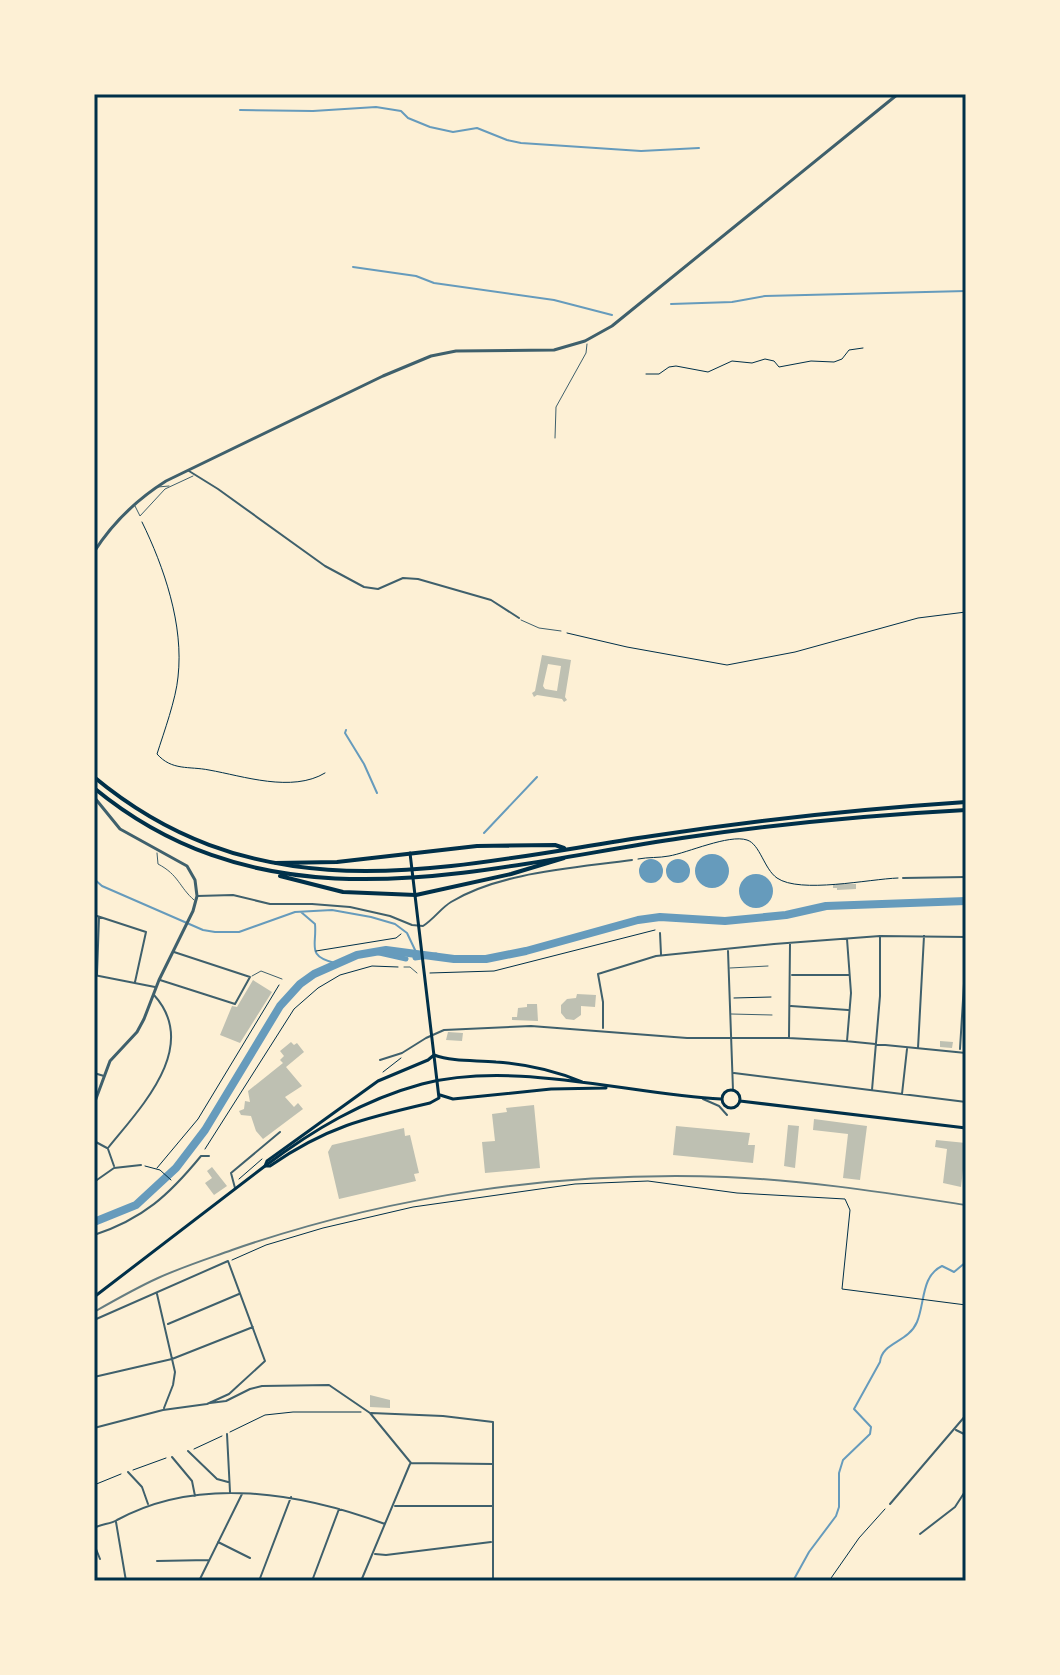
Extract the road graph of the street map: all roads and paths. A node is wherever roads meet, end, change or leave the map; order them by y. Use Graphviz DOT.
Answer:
graph roads {
  1 [pos="898,94"];
  2 [pos="585,341"];
  3 [pos="863,348"];
  4 [pos="646,374"];
  5 [pos="555,438"];
  6 [pos="189,470"];
  7 [pos="193,476"];
  8 [pos="171,486"];
  9 [pos="156,488"];
  10 [pos="134,504"];
  11 [pos="140,516"];
  12 [pos="94,552"];
  13 [pos="966,612"];
  14 [pos="519,618"];
  15 [pos="561,631"];
  16 [pos="325,773"];
  17 [pos="94,777"];
  18 [pos="94,788"];
  19 [pos="94,797"];
  20 [pos="966,802"];
  21 [pos="966,810"];
  22 [pos="158,849"];
  23 [pos="567,849"];
  24 [pos="410,856"];
  25 [pos="568,856"];
  26 [pos="632,860"];
  27 [pos="270,863"];
  28 [pos="275,872"];
  29 [pos="966,877"];
  30 [pos="903,878"];
  31 [pos="415,892"];
  32 [pos="197,899"];
  33 [pos="94,915"];
  34 [pos="99,916"];
  35 [pos="660,933"];
  36 [pos="401,934"];
  37 [pos="924,935"];
  38 [pos="880,936"];
  39 [pos="966,937"];
  40 [pos="847,938"];
  41 [pos="790,943"];
  42 [pos="728,950"];
  43 [pos="173,951"];
  44 [pos="316,951"];
  45 [pos="966,951"];
  46 [pos="661,955"];
  47 [pos="768,966"];
  48 [pos="404,967"];
  49 [pos="730,968"];
  50 [pos="417,973"];
  51 [pos="428,973"];
  52 [pos="96,975"];
  53 [pos="791,975"];
  54 [pos="850,975"];
  55 [pos="250,977"];
  56 [pos="282,979"];
  57 [pos="159,980"];
  58 [pos="135,982"];
  59 [pos="156,987"];
  60 [pos="154,995"];
  61 [pos="771,997"];
  62 [pos="731,999"];
  63 [pos="964,1002"];
  64 [pos="790,1006"];
  65 [pos="849,1010"];
  66 [pos="731,1014"];
  67 [pos="772,1015"];
  68 [pos="603,1030"];
  69 [pos="732,1038"];
  70 [pos="788,1038"];
  71 [pos="847,1041"];
  72 [pos="877,1044"];
  73 [pos="907,1047"];
  74 [pos="918,1048"];
  75 [pos="960,1052"];
  76 [pos="966,1053"];
  77 [pos="434,1055"];
  78 [pos="380,1060"];
  79 [pos="94,1073"];
  80 [pos="734,1073"];
  81 [pos="104,1076"];
  82 [pos="585,1083"];
  83 [pos="612,1087"];
  84 [pos="733,1090"];
  85 [pos="872,1091"];
  86 [pos="439,1093"];
  87 [pos="902,1095"];
  88 [pos="698,1097"];
  89 [pos="721,1099"];
  90 [pos="740,1101"];
  91 [pos="966,1102"];
  92 [pos="94,1104"];
  93 [pos="727,1115"];
  94 [pos="966,1128"];
  95 [pos="280,1132"];
  96 [pos="94,1141"];
  97 [pos="108,1148"];
  98 [pos="201,1156"];
  99 [pos="209,1156"];
  100 [pos="141,1165"];
  101 [pos="265,1166"];
  102 [pos="114,1168"];
  103 [pos="158,1169"];
  104 [pos="173,1181"];
  105 [pos="94,1182"];
  106 [pos="235,1189"];
  107 [pos="94,1235"];
  108 [pos="228,1261"];
  109 [pos="156,1293"];
  110 [pos="240,1293"];
  111 [pos="94,1297"];
  112 [pos="966,1305"];
  113 [pos="94,1320"];
  114 [pos="166,1325"];
  115 [pos="254,1327"];
  116 [pos="172,1359"];
  117 [pos="94,1377"];
  118 [pos="207,1404"];
  119 [pos="163,1410"];
  120 [pos="370,1413"];
  121 [pos="966,1415"];
  122 [pos="94,1428"];
  123 [pos="955,1429"];
  124 [pos="227,1434"];
  125 [pos="966,1435"];
  126 [pos="188,1451"];
  127 [pos="172,1457"];
  128 [pos="411,1463"];
  129 [pos="493,1464"];
  130 [pos="128,1472"];
  131 [pos="229,1482"];
  132 [pos="966,1490"];
  133 [pos="230,1493"];
  134 [pos="242,1493"];
  135 [pos="195,1496"];
  136 [pos="291,1497"];
  137 [pos="890,1504"];
  138 [pos="149,1505"];
  139 [pos="393,1506"];
  140 [pos="493,1506"];
  141 [pos="340,1508"];
  142 [pos="116,1521"];
  143 [pos="385,1524"];
  144 [pos="94,1528"];
  145 [pos="920,1534"];
  146 [pos="217,1541"];
  147 [pos="493,1542"];
  148 [pos="94,1544"];
  149 [pos="373,1554"];
  150 [pos="250,1558"];
  151 [pos="100,1559"];
  152 [pos="210,1560"];
  153 [pos="157,1561"];
  154 [pos="199,1580"];
  155 [pos="126,1581"];
  156 [pos="206,1581"];
  157 [pos="259,1581"];
  158 [pos="312,1581"];
  159 [pos="361,1581"];
  160 [pos="493,1581"];
  161 [pos="829,1581"];
  1 -- 2 [label="street"];
  2 -- 5 [label="lane"];
  2 -- 6 [label="street"];
  3 -- 4 [label="path"];
  6 -- 7 [label="street"];
  6 -- 9 [label="street"];
  7 -- 8 [label="lane"];
  7 -- 14 [label="street"];
  8 -- 9 [label="lane"];
  8 -- 11 [label="lane"];
  9 -- 10 [label="street"];
  10 -- 11 [label="lane"];
  10 -- 12 [label="street"];
  11 -- 16 [label="path"];
  13 -- 15 [label="path"];
  14 -- 15 [label="lane"];
  17 -- 27 [label="highway"];
  18 -- 28 [label="highway"];
  19 -- 22 [label="street"];
  20 -- 23 [label="highway"];
  21 -- 25 [label="highway"];
  22 -- 32 [label="lane"];
  22 -- 32 [label="street"];
  23 -- 24 [label="highway"];
  23 -- 27 [label="highway"];
  24 -- 27 [label="highway"];
  24 -- 31 [label="main road"];
  25 -- 28 [label="highway"];
  25 -- 31 [label="highway"];
  26 -- 30 [label="path"];
  26 -- 32 [label="street"];
  28 -- 31 [label="highway"];
  29 -- 30 [label="street"];
  31 -- 77 [label="main road"];
  32 -- 43 [label="street"];
  33 -- 34 [label="street"];
  34 -- 52 [label="street"];
  34 -- 58 [label="street"];
  35 -- 46 [label="street"];
  35 -- 51 [label="path"];
  36 -- 44 [label="path"];
  37 -- 38 [label="street"];
  37 -- 39 [label="street"];
  37 -- 74 [label="street"];
  38 -- 40 [label="street"];
  38 -- 72 [label="street"];
  40 -- 41 [label="street"];
  40 -- 54 [label="street"];
  41 -- 42 [label="street"];
  41 -- 53 [label="street"];
  42 -- 46 [label="street"];
  42 -- 49 [label="street"];
  43 -- 55 [label="street"];
  43 -- 57 [label="street"];
  45 -- 63 [label="street"];
  46 -- 68 [label="street"];
  47 -- 49 [label="lane"];
  48 -- 50 [label="lane"];
  48 -- 98 [label="path"];
  49 -- 62 [label="street"];
  52 -- 58 [label="street"];
  53 -- 54 [label="street"];
  53 -- 64 [label="street"];
  54 -- 65 [label="street"];
  55 -- 56 [label="lane"];
  55 -- 57 [label="street"];
  56 -- 103 [label="path"];
  57 -- 59 [label="street"];
  58 -- 59 [label="street"];
  59 -- 60 [label="street"];
  60 -- 81 [label="street"];
  60 -- 97 [label="street"];
  61 -- 62 [label="path"];
  62 -- 66 [label="street"];
  63 -- 75 [label="street"];
  64 -- 65 [label="street"];
  64 -- 70 [label="street"];
  65 -- 71 [label="street"];
  66 -- 67 [label="lane"];
  66 -- 69 [label="street"];
  68 -- 69 [label="street"];
  68 -- 78 [label="street"];
  69 -- 70 [label="street"];
  69 -- 80 [label="street"];
  70 -- 71 [label="street"];
  71 -- 72 [label="street"];
  72 -- 73 [label="street"];
  72 -- 85 [label="street"];
  73 -- 74 [label="street"];
  73 -- 87 [label="street"];
  74 -- 75 [label="street"];
  75 -- 76 [label="street"];
  77 -- 82 [label="main road"];
  77 -- 86 [label="main road"];
  77 -- 101 [label="main road"];
  79 -- 81 [label="street"];
  80 -- 84 [label="street"];
  80 -- 85 [label="street"];
  81 -- 92 [label="street"];
  82 -- 83 [label="main road"];
  82 -- 101 [label="main road"];
  83 -- 86 [label="main road"];
  83 -- 88 [label="main road"];
  84 -- 89 [label="main road"];
  84 -- 90 [label="main road"];
  85 -- 87 [label="street"];
  86 -- 101 [label="main road"];
  87 -- 91 [label="street"];
  88 -- 89 [label="main road"];
  88 -- 93 [label="street"];
  89 -- 90 [label="main road"];
  90 -- 94 [label="main road"];
  95 -- 106 [label="street"];
  96 -- 97 [label="street"];
  97 -- 102 [label="street"];
  98 -- 99 [label="street"];
  98 -- 107 [label="street"];
  100 -- 102 [label="street"];
  100 -- 103 [label="path"];
  101 -- 106 [label="main road"];
  102 -- 105 [label="street"];
  103 -- 104 [label="path"];
  106 -- 111 [label="main road"];
  108 -- 109 [label="street"];
  108 -- 110 [label="street"];
  108 -- 112 [label="path"];
  109 -- 113 [label="street"];
  109 -- 114 [label="street"];
  110 -- 114 [label="street"];
  110 -- 115 [label="street"];
  114 -- 116 [label="street"];
  115 -- 116 [label="street"];
  115 -- 118 [label="street"];
  116 -- 117 [label="street"];
  116 -- 119 [label="street"];
  118 -- 119 [label="street"];
  118 -- 120 [label="street"];
  119 -- 122 [label="street"];
  120 -- 128 [label="street"];
  120 -- 129 [label="street"];
  121 -- 123 [label="street"];
  123 -- 125 [label="street"];
  123 -- 137 [label="street"];
  124 -- 131 [label="street"];
  126 -- 131 [label="street"];
  127 -- 135 [label="street"];
  128 -- 129 [label="street"];
  128 -- 139 [label="street"];
  129 -- 140 [label="street"];
  130 -- 138 [label="street"];
  131 -- 133 [label="street"];
  132 -- 145 [label="street"];
  133 -- 134 [label="street"];
  133 -- 135 [label="street"];
  134 -- 136 [label="street"];
  134 -- 146 [label="street"];
  135 -- 138 [label="street"];
  136 -- 141 [label="street"];
  136 -- 157 [label="street"];
  137 -- 161 [label="path"];
  138 -- 142 [label="street"];
  139 -- 140 [label="street"];
  139 -- 143 [label="street"];
  140 -- 147 [label="street"];
  141 -- 143 [label="street"];
  141 -- 158 [label="street"];
  142 -- 144 [label="street"];
  142 -- 155 [label="street"];
  143 -- 149 [label="street"];
  146 -- 150 [label="street"];
  146 -- 152 [label="street"];
  147 -- 149 [label="street"];
  147 -- 160 [label="street"];
  148 -- 151 [label="street"];
  149 -- 159 [label="street"];
  152 -- 153 [label="street"];
  152 -- 154 [label="street"];
  154 -- 156 [label="street"];
}
